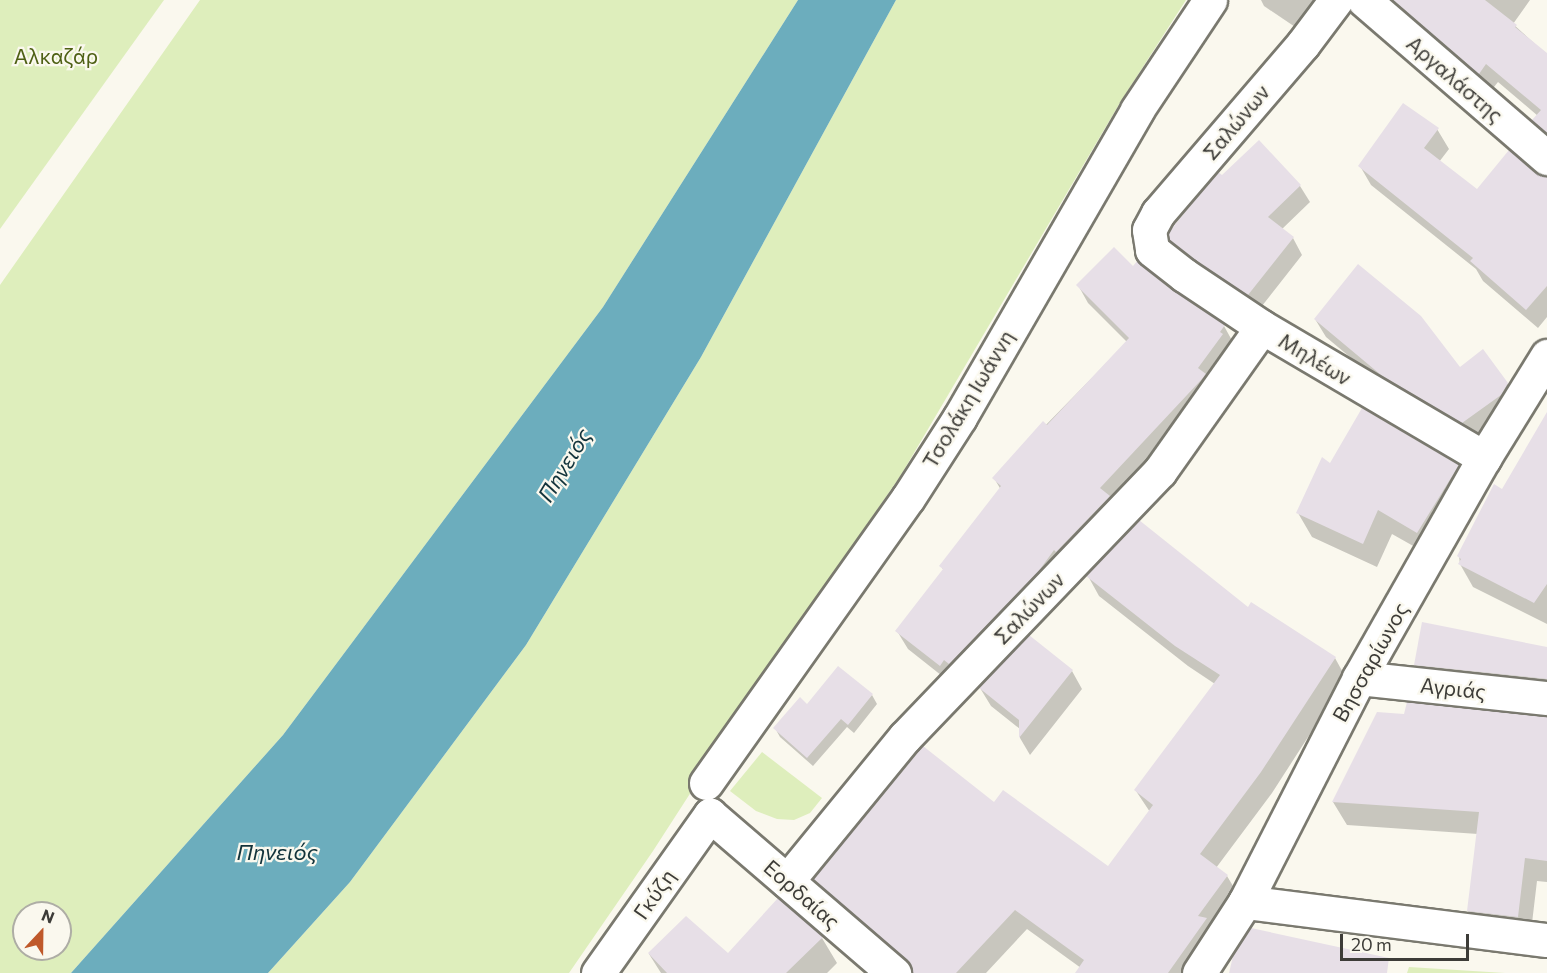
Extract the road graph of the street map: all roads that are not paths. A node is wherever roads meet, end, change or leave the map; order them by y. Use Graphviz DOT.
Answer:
graph roads {
  1 [pos="1210,0"];
  2 [pos="1336,0"];
  3 [pos="1364,0"];
  4 [pos="1547,158"];
  5 [pos="1152,250"];
  6 [pos="1262,327"];
  7 [pos="1547,356"];
  8 [pos="1484,458"];
  9 [pos="1359,678"];
  10 [pos="1547,698"];
  11 [pos="705,783"];
  12 [pos="710,815"];
  13 [pos="787,881"];
  14 [pos="1245,902"];
  15 [pos="1547,940"];
  16 [pos="598,973"];
  17 [pos="894,973"];
  18 [pos="1199,973"];
  1 -- 11 [label="street, Τσολάκη Ιωάννη"];
  2 -- 5 [label="street, Σαλώνων"];
  3 -- 4 [label="street, Αργαλάστης"];
  5 -- 6 [label="street, Μηλέων"];
  6 -- 8 [label="street, Μηλέων"];
  6 -- 13 [label="street, Σαλώνων"];
  7 -- 8 [label="street, Βησσαρίωνος"];
  8 -- 9 [label="street, Βησσαρίωνος"];
  9 -- 10 [label="street, Αγριάς"];
  9 -- 14 [label="street, Βησσαρίωνος"];
  12 -- 13 [label="street, Εορδαίας"];
  12 -- 16 [label="street, Γκύζη"];
  13 -- 17 [label="street, Εορδαίας"];
  14 -- 15 [label="street"];
  14 -- 18 [label="street, Βησσαρίωνος"];
}
